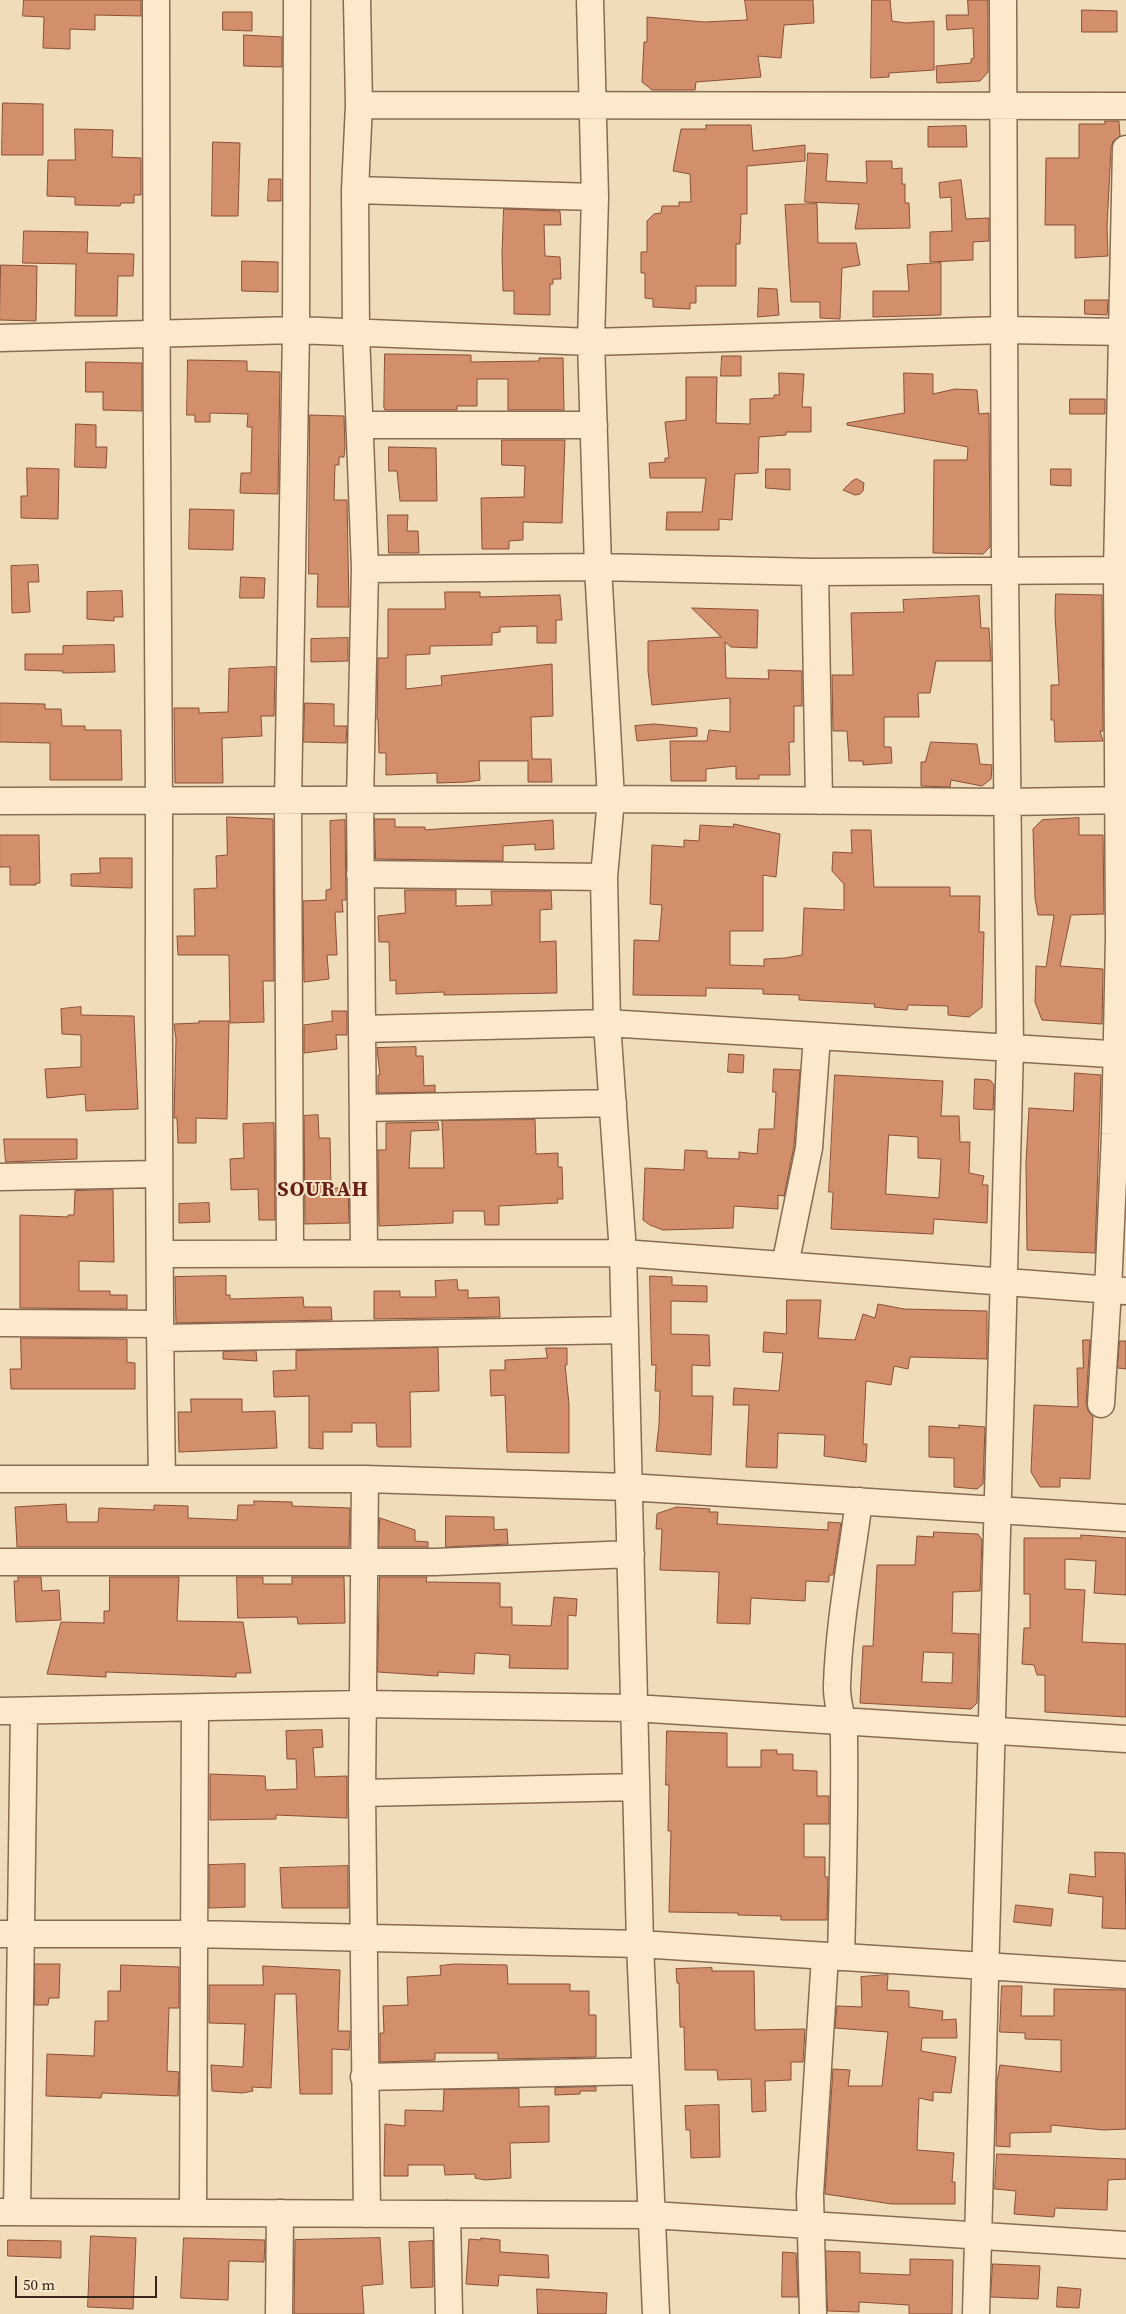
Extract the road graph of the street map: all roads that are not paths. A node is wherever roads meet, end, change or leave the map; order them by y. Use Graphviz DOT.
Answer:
graph roads {
  1 [pos="156,0"];
  2 [pos="297,0"];
  3 [pos="357,0"];
  4 [pos="590,0"];
  5 [pos="1003,0"];
  6 [pos="359,104"];
  7 [pos="592,104"];
  8 [pos="1002,105"];
  9 [pos="1126,106"];
  10 [pos="1126,150"];
  11 [pos="356,190"];
  12 [pos="594,197"];
  13 [pos="296,330"];
  14 [pos="1005,330"];
  15 [pos="356,332"];
  16 [pos="1125,332"];
  17 [pos="155,335"];
  18 [pos="0,338"];
  19 [pos="591,342"];
  20 [pos="360,425"];
  21 [pos="594,425"];
  22 [pos="598,567"];
  23 [pos="365,569"];
  24 [pos="1122,570"];
  25 [pos="1005,571"];
  26 [pos="816,572"];
  27 [pos="612,799"];
  28 [pos="1122,800"];
  29 [pos="0,801"];
  30 [pos="360,801"];
  31 [pos="819,801"];
  32 [pos="159,802"];
  33 [pos="288,802"];
  34 [pos="1008,802"];
  35 [pos="360,874"];
  36 [pos="604,877"];
  37 [pos="608,1022"];
  38 [pos="362,1029"];
  39 [pos="817,1036"];
  40 [pos="1010,1048"];
  41 [pos="1121,1055"];
  42 [pos="613,1103"];
  43 [pos="363,1108"];
  44 [pos="158,1174"];
  45 [pos="0,1177"];
  46 [pos="290,1253"];
  47 [pos="364,1253"];
  48 [pos="623,1253"];
  49 [pos="160,1254"];
  50 [pos="785,1265"];
  51 [pos="1004,1283"];
  52 [pos="1117,1290"];
  53 [pos="0,1323"];
  54 [pos="625,1330"];
  55 [pos="160,1331"];
  56 [pos="1101,1404"];
  57 [pos="0,1479"];
  58 [pos="162,1479"];
  59 [pos="365,1479"];
  60 [pos="628,1486"];
  61 [pos="859,1501"];
  62 [pos="998,1510"];
  63 [pos="1126,1518"];
  64 [pos="631,1554"];
  65 [pos="0,1562"];
  66 [pos="365,1562"];
  67 [pos="363,1704"];
  68 [pos="634,1708"];
  69 [pos="194,1709"];
  70 [pos="12,1711"];
  71 [pos="842,1721"];
  72 [pos="992,1731"];
  73 [pos="1126,1739"];
  74 [pos="636,1787"];
  75 [pos="362,1792"];
  76 [pos="10,1934"];
  77 [pos="194,1934"];
  78 [pos="364,1938"];
  79 [pos="640,1944"];
  80 [pos="833,1957"];
  81 [pos="985,1966"];
  82 [pos="1126,1975"];
  83 [pos="645,2071"];
  84 [pos="364,2077"];
  85 [pos="8,2212"];
  86 [pos="193,2213"];
  87 [pos="280,2213"];
  88 [pos="367,2214"];
  89 [pos="447,2214"];
  90 [pos="652,2215"];
  91 [pos="810,2225"];
  92 [pos="978,2235"];
  93 [pos="1126,2245"];
  94 [pos="280,2314"];
  95 [pos="449,2314"];
  96 [pos="656,2314"];
  97 [pos="813,2314"];
  98 [pos="976,2314"];
  1 -- 17 [label="street"];
  2 -- 13 [label="street"];
  3 -- 6 [label="street"];
  4 -- 7 [label="street"];
  5 -- 8 [label="street"];
  6 -- 7 [label="street"];
  6 -- 11 [label="street"];
  7 -- 8 [label="street"];
  7 -- 12 [label="street"];
  8 -- 9 [label="street"];
  8 -- 14 [label="street"];
  10 -- 16 [label="street"];
  11 -- 12 [label="street"];
  11 -- 15 [label="street"];
  12 -- 19 [label="street"];
  13 -- 15 [label="street"];
  13 -- 17 [label="street"];
  13 -- 33 [label="street"];
  14 -- 16 [label="street"];
  14 -- 19 [label="street"];
  14 -- 25 [label="street"];
  15 -- 19 [label="street"];
  15 -- 20 [label="street"];
  16 -- 24 [label="street"];
  17 -- 18 [label="street"];
  17 -- 32 [label="street"];
  19 -- 21 [label="street"];
  20 -- 21 [label="street"];
  20 -- 23 [label="street"];
  21 -- 22 [label="street"];
  22 -- 23 [label="street"];
  22 -- 26 [label="street"];
  22 -- 27 [label="street"];
  23 -- 30 [label="street"];
  24 -- 25 [label="street"];
  24 -- 28 [label="street"];
  25 -- 26 [label="street"];
  25 -- 34 [label="street"];
  26 -- 31 [label="street"];
  27 -- 30 [label="street"];
  27 -- 31 [label="street"];
  27 -- 36 [label="street"];
  28 -- 34 [label="street"];
  28 -- 41 [label="street"];
  29 -- 32 [label="street"];
  30 -- 33 [label="street"];
  30 -- 35 [label="street"];
  31 -- 34 [label="street"];
  32 -- 33 [label="street"];
  32 -- 44 [label="street"];
  33 -- 46 [label="street"];
  34 -- 40 [label="street"];
  35 -- 36 [label="street"];
  35 -- 38 [label="street"];
  36 -- 37 [label="street"];
  37 -- 38 [label="street"];
  37 -- 39 [label="street"];
  37 -- 42 [label="street"];
  38 -- 43 [label="street"];
  39 -- 40 [label="street"];
  39 -- 50 [label="street"];
  40 -- 41 [label="street"];
  40 -- 51 [label="street"];
  41 -- 52 [label="street"];
  42 -- 43 [label="street"];
  42 -- 48 [label="street"];
  43 -- 47 [label="street"];
  44 -- 45 [label="street"];
  44 -- 49 [label="street"];
  46 -- 47 [label="street"];
  46 -- 49 [label="street"];
  47 -- 48 [label="street"];
  48 -- 50 [label="street"];
  48 -- 54 [label="street"];
  49 -- 55 [label="street"];
  50 -- 51 [label="street"];
  51 -- 52 [label="street"];
  51 -- 62 [label="street"];
  52 -- 56 [label="street"];
  53 -- 55 [label="street"];
  54 -- 55 [label="street"];
  54 -- 60 [label="street"];
  55 -- 58 [label="street"];
  57 -- 58 [label="street"];
  58 -- 59 [label="street"];
  59 -- 60 [label="street"];
  59 -- 66 [label="street"];
  60 -- 61 [label="street"];
  60 -- 64 [label="street"];
  61 -- 62 [label="street"];
  61 -- 71 [label="street"];
  62 -- 63 [label="street"];
  62 -- 72 [label="street"];
  64 -- 66 [label="street"];
  64 -- 68 [label="street"];
  65 -- 66 [label="street"];
  66 -- 67 [label="street"];
  67 -- 68 [label="street"];
  67 -- 69 [label="street"];
  67 -- 75 [label="street"];
  68 -- 71 [label="street"];
  68 -- 74 [label="street"];
  69 -- 70 [label="street"];
  69 -- 77 [label="street"];
  70 -- 76 [label="street"];
  71 -- 72 [label="street"];
  71 -- 80 [label="street"];
  72 -- 73 [label="street"];
  72 -- 81 [label="street"];
  74 -- 75 [label="street"];
  74 -- 79 [label="street"];
  75 -- 78 [label="street"];
  76 -- 77 [label="street"];
  76 -- 85 [label="street"];
  77 -- 78 [label="street"];
  77 -- 86 [label="street"];
  78 -- 79 [label="street"];
  78 -- 84 [label="street"];
  79 -- 80 [label="street"];
  79 -- 83 [label="street"];
  80 -- 81 [label="street"];
  80 -- 91 [label="street"];
  81 -- 82 [label="street"];
  81 -- 92 [label="street"];
  83 -- 84 [label="street"];
  83 -- 90 [label="street"];
  84 -- 88 [label="street"];
  85 -- 86 [label="street"];
  86 -- 87 [label="street"];
  87 -- 88 [label="street"];
  87 -- 94 [label="street"];
  88 -- 89 [label="street"];
  89 -- 90 [label="street"];
  89 -- 95 [label="street"];
  90 -- 91 [label="street"];
  90 -- 96 [label="street"];
  91 -- 92 [label="street"];
  91 -- 97 [label="street"];
  92 -- 93 [label="street"];
  92 -- 98 [label="street"];
}
